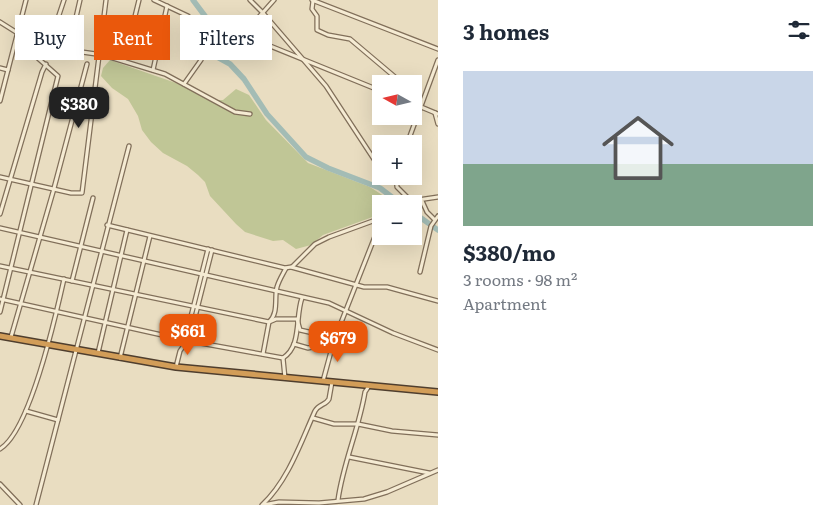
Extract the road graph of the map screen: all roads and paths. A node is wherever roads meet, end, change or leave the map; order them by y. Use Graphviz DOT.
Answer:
graph roads {
  1 [pos="26,0"];
  2 [pos="64,0"];
  3 [pos="80,0"];
  4 [pos="106,0"];
  5 [pos="138,0"];
  6 [pos="154,0"];
  7 [pos="250,0"];
  8 [pos="274,0"];
  9 [pos="312,0"];
  10 [pos="168,6"];
  11 [pos="264,13"];
  12 [pos="22,15"];
  13 [pos="59,15"];
  14 [pos="77,15"];
  15 [pos="104,15"];
  16 [pos="0,22"];
  17 [pos="15,30"];
  18 [pos="15,43"];
  19 [pos="272,46"];
  20 [pos="438,49"];
  21 [pos="41,60"];
  22 [pos="96,60"];
  23 [pos="120,60"];
  24 [pos="305,60"];
  25 [pos="438,60"];
  26 [pos="124,61"];
  27 [pos="46,64"];
  28 [pos="87,64"];
  29 [pos="0,68"];
  30 [pos="8,70"];
  31 [pos="153,70"];
  32 [pos="392,75"];
  33 [pos="184,84"];
  34 [pos="372,87"];
  35 [pos="0,101"];
  36 [pos="422,104"];
  37 [pos="422,107"];
  38 [pos="250,114"];
  39 [pos="437,114"];
  40 [pos="438,124"];
  41 [pos="129,146"];
  42 [pos="372,156"];
  43 [pos="0,177"];
  44 [pos="10,179"];
  45 [pos="32,184"];
  46 [pos="397,185"];
  47 [pos="54,189"];
  48 [pos="405,195"];
  49 [pos="438,196"];
  50 [pos="92,198"];
  51 [pos="422,201"];
  52 [pos="0,214"];
  53 [pos="438,216"];
  54 [pos="434,219"];
  55 [pos="372,223"];
  56 [pos="107,226"];
  57 [pos="0,228"];
  58 [pos="127,230"];
  59 [pos="20,233"];
  60 [pos="150,236"];
  61 [pos="40,237"];
  62 [pos="372,242"];
  63 [pos="81,247"];
  64 [pos="210,250"];
  65 [pos="101,251"];
  66 [pos="121,256"];
  67 [pos="144,261"];
  68 [pos="0,266"];
  69 [pos="291,267"];
  70 [pos="11,268"];
  71 [pos="286,268"];
  72 [pos="29,272"];
  73 [pos="420,272"];
  74 [pos="204,274"];
  75 [pos="64,279"];
  76 [pos="72,281"];
  77 [pos="355,284"];
  78 [pos="92,285"];
  79 [pos="113,290"];
  80 [pos="277,292"];
  81 [pos="136,294"];
  82 [pos="302,298"];
  83 [pos="2,299"];
  84 [pos="438,301"];
  85 [pos="20,303"];
  86 [pos="194,307"];
  87 [pos="57,311"];
  88 [pos="345,311"];
  89 [pos="0,312"];
  90 [pos="84,318"];
  91 [pos="297,319"];
  92 [pos="105,322"];
  93 [pos="269,322"];
  94 [pos="128,328"];
  95 [pos="0,336"];
  96 [pos="11,338"];
  97 [pos="331,338"];
  98 [pos="187,341"];
  99 [pos="333,343"];
  100 [pos="294,344"];
  101 [pos="48,345"];
  102 [pos="438,350"];
  103 [pos="76,351"];
  104 [pos="97,354"];
  105 [pos="263,354"];
  106 [pos="120,358"];
  107 [pos="283,358"];
  108 [pos="176,367"];
  109 [pos="285,378"];
  110 [pos="323,382"];
  111 [pos="332,382"];
  112 [pos="370,386"];
  113 [pos="438,392"];
  114 [pos="26,411"];
  115 [pos="313,418"];
  116 [pos="58,420"];
  117 [pos="358,424"];
  118 [pos="438,435"];
  119 [pos="0,449"];
  120 [pos="349,457"];
  121 [pos="438,470"];
  122 [pos="430,473"];
  123 [pos="0,484"];
  124 [pos="338,500"];
  125 [pos="20,505"];
  126 [pos="36,505"];
  127 [pos="262,505"];
  1 -- 12 [label="street"];
  2 -- 13 [label="street"];
  3 -- 14 [label="street"];
  4 -- 15 [label="street"];
  5 -- 26 [label="street"];
  6 -- 10 [label="street"];
  7 -- 11 [label="street"];
  8 -- 11 [label="street"];
  9 -- 20 [label="street"];
  9 -- 32 [label="street"];
  10 -- 31 [label="street"];
  10 -- 33 [label="street"];
  11 -- 24 [label="street"];
  16 -- 17 [label="street"];
  18 -- 30 [label="street"];
  19 -- 24 [label="street"];
  21 -- 27 [label="street"];
  22 -- 47 [label="street"];
  23 -- 26 [label="street"];
  24 -- 34 [label="street"];
  24 -- 42 [label="street"];
  25 -- 36 [label="street"];
  26 -- 31 [label="street"];
  27 -- 44 [label="street"];
  27 -- 45 [label="street"];
  28 -- 47 [label="street"];
  29 -- 30 [label="street"];
  30 -- 35 [label="street"];
  31 -- 33 [label="street"];
  33 -- 38 [label="street"];
  37 -- 39 [label="street"];
  39 -- 40 [label="street"];
  41 -- 56 [label="street"];
  43 -- 44 [label="street"];
  44 -- 45 [label="street"];
  44 -- 52 [label="street"];
  45 -- 47 [label="street"];
  45 -- 59 [label="street"];
  46 -- 48 [label="street"];
  47 -- 61 [label="street"];
  49 -- 51 [label="street"];
  50 -- 63 [label="street"];
  51 -- 54 [label="street"];
  53 -- 54 [label="street"];
  54 -- 73 [label="street"];
  55 -- 69 [label="street"];
  56 -- 58 [label="street"];
  56 -- 65 [label="street"];
  57 -- 59 [label="street"];
  58 -- 60 [label="street"];
  58 -- 66 [label="street"];
  59 -- 61 [label="street"];
  59 -- 70 [label="street"];
  60 -- 64 [label="street"];
  60 -- 67 [label="street"];
  61 -- 63 [label="street"];
  61 -- 72 [label="street"];
  62 -- 77 [label="street"];
  63 -- 65 [label="street"];
  63 -- 76 [label="street"];
  64 -- 71 [label="street"];
  64 -- 74 [label="street"];
  65 -- 66 [label="street"];
  65 -- 78 [label="street"];
  66 -- 67 [label="street"];
  66 -- 79 [label="street"];
  67 -- 74 [label="street"];
  67 -- 81 [label="street"];
  68 -- 70 [label="street"];
  69 -- 71 [label="street"];
  69 -- 77 [label="street"];
  70 -- 72 [label="street"];
  70 -- 83 [label="street"];
  71 -- 80 [label="street"];
  72 -- 75 [label="street"];
  72 -- 85 [label="street"];
  74 -- 80 [label="street"];
  74 -- 86 [label="street"];
  75 -- 76 [label="street"];
  75 -- 87 [label="street"];
  76 -- 78 [label="street"];
  77 -- 84 [label="street"];
  77 -- 88 [label="street"];
  78 -- 79 [label="street"];
  78 -- 90 [label="street"];
  79 -- 81 [label="street"];
  79 -- 92 [label="street"];
  80 -- 82 [label="street"];
  80 -- 93 [label="street"];
  81 -- 86 [label="street"];
  81 -- 94 [label="street"];
  82 -- 88 [label="street"];
  82 -- 91 [label="street"];
  83 -- 85 [label="street"];
  83 -- 89 [label="street"];
  85 -- 87 [label="street"];
  85 -- 96 [label="street"];
  86 -- 93 [label="street"];
  86 -- 98 [label="street"];
  87 -- 90 [label="street"];
  87 -- 101 [label="street"];
  88 -- 97 [label="street"];
  88 -- 102 [label="street"];
  90 -- 92 [label="street"];
  90 -- 103 [label="street"];
  91 -- 93 [label="street"];
  91 -- 97 [label="street"];
  91 -- 100 [label="street"];
  92 -- 94 [label="street"];
  92 -- 104 [label="street"];
  93 -- 105 [label="street"];
  94 -- 98 [label="street"];
  94 -- 106 [label="street"];
  95 -- 96 [label="highway"];
  96 -- 101 [label="highway"];
  97 -- 99 [label="street"];
  98 -- 105 [label="street"];
  98 -- 108 [label="street"];
  99 -- 100 [label="street"];
  99 -- 110 [label="street"];
  100 -- 107 [label="street"];
  101 -- 103 [label="highway"];
  101 -- 114 [label="street"];
  103 -- 104 [label="highway"];
  103 -- 116 [label="street"];
  104 -- 106 [label="highway"];
  105 -- 107 [label="street"];
  106 -- 108 [label="highway"];
  107 -- 109 [label="street"];
  108 -- 109 [label="highway"];
  109 -- 110 [label="highway"];
  110 -- 111 [label="highway"];
  111 -- 112 [label="highway"];
  111 -- 115 [label="street"];
  112 -- 113 [label="highway"];
  112 -- 117 [label="street"];
  114 -- 116 [label="street"];
  114 -- 119 [label="street"];
  115 -- 117 [label="street"];
  115 -- 127 [label="street"];
  116 -- 126 [label="street"];
  117 -- 118 [label="street"];
  117 -- 120 [label="street"];
  120 -- 122 [label="street"];
  120 -- 124 [label="street"];
  121 -- 122 [label="street"];
  122 -- 124 [label="street"];
  123 -- 125 [label="street"];
  124 -- 127 [label="street"];
}
